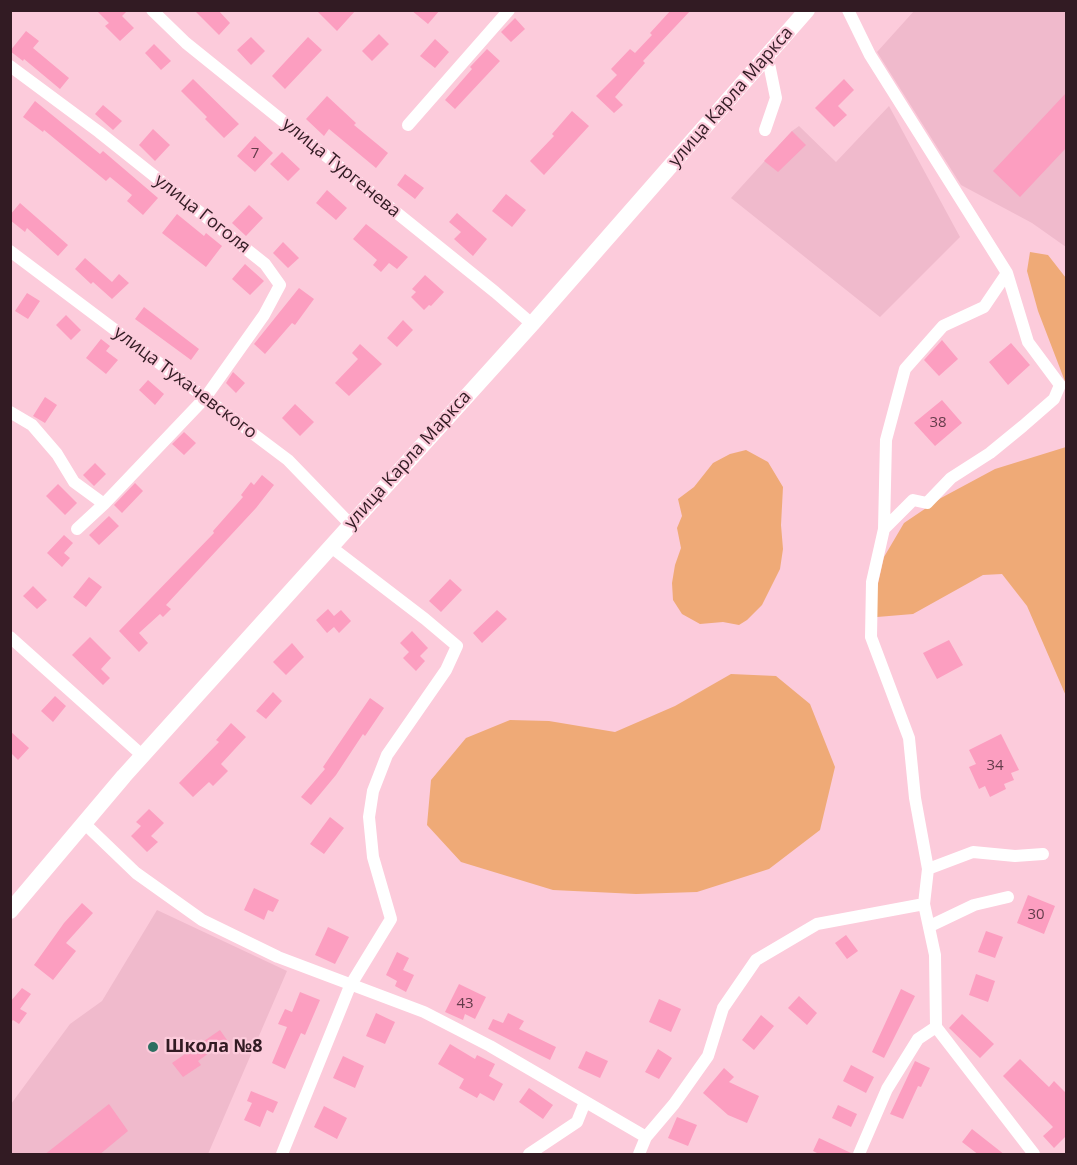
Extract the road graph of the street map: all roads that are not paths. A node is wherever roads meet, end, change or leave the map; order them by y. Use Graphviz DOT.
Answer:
graph roads {
  1 [pos="152,10"];
  2 [pos="509,10"];
  3 [pos="807,10"];
  4 [pos="848,10"];
  5 [pos="767,54"];
  6 [pos="10,66"];
  7 [pos="408,125"];
  8 [pos="765,130"];
  9 [pos="10,251"];
  10 [pos="1007,273"];
  11 [pos="531,324"];
  12 [pos="205,399"];
  13 [pos="10,412"];
  14 [pos="104,504"];
  15 [pos="350,524"];
  16 [pos="77,529"];
  17 [pos="884,529"];
  18 [pos="331,547"];
  19 [pos="10,637"];
  20 [pos="143,756"];
  21 [pos="85,824"];
  22 [pos="1043,854"];
  23 [pos="928,869"];
  24 [pos="1008,897"];
  25 [pos="924,904"];
  26 [pos="10,910"];
  27 [pos="930,926"];
  28 [pos="351,986"];
  29 [pos="936,1027"];
  30 [pos="585,1102"];
  31 [pos="646,1137"];
  32 [pos="282,1155"];
  33 [pos="530,1155"];
  34 [pos="639,1155"];
  35 [pos="859,1155"];
  36 [pos="1034,1155"];
  1 -- 11 [label="street, улица Тургенева"];
  2 -- 7 [label="street"];
  3 -- 5 [label="main road, улица Карла Маркса"];
  4 -- 10 [label="street"];
  5 -- 8 [label="street"];
  5 -- 11 [label="main road, улица Карла Маркса"];
  6 -- 12 [label="street, улица Гоголя"];
  9 -- 12 [label="street, улица Тухачевского"];
  10 -- 17 [label="street"];
  10 -- 17 [label="street"];
  11 -- 15 [label="main road, улица Карла Маркса"];
  12 -- 14 [label="street"];
  12 -- 15 [label="street, улица Тухачевского"];
  13 -- 14 [label="street"];
  14 -- 16 [label="street"];
  15 -- 18 [label="main road, улица Карла Маркса"];
  17 -- 23 [label="street"];
  18 -- 20 [label="main road, улица Карла Маркса"];
  18 -- 28 [label="street"];
  19 -- 20 [label="street"];
  20 -- 21 [label="main road, улица Карла Маркса"];
  21 -- 26 [label="main road, улица Карла Маркса"];
  21 -- 28 [label="street"];
  22 -- 23 [label="street"];
  23 -- 25 [label="street"];
  24 -- 27 [label="street"];
  25 -- 27 [label="street"];
  25 -- 31 [label="street"];
  27 -- 29 [label="street"];
  28 -- 30 [label="street"];
  28 -- 32 [label="street"];
  29 -- 35 [label="street"];
  29 -- 36 [label="street"];
  30 -- 31 [label="street"];
  30 -- 33 [label="street"];
  31 -- 34 [label="street"];
}
